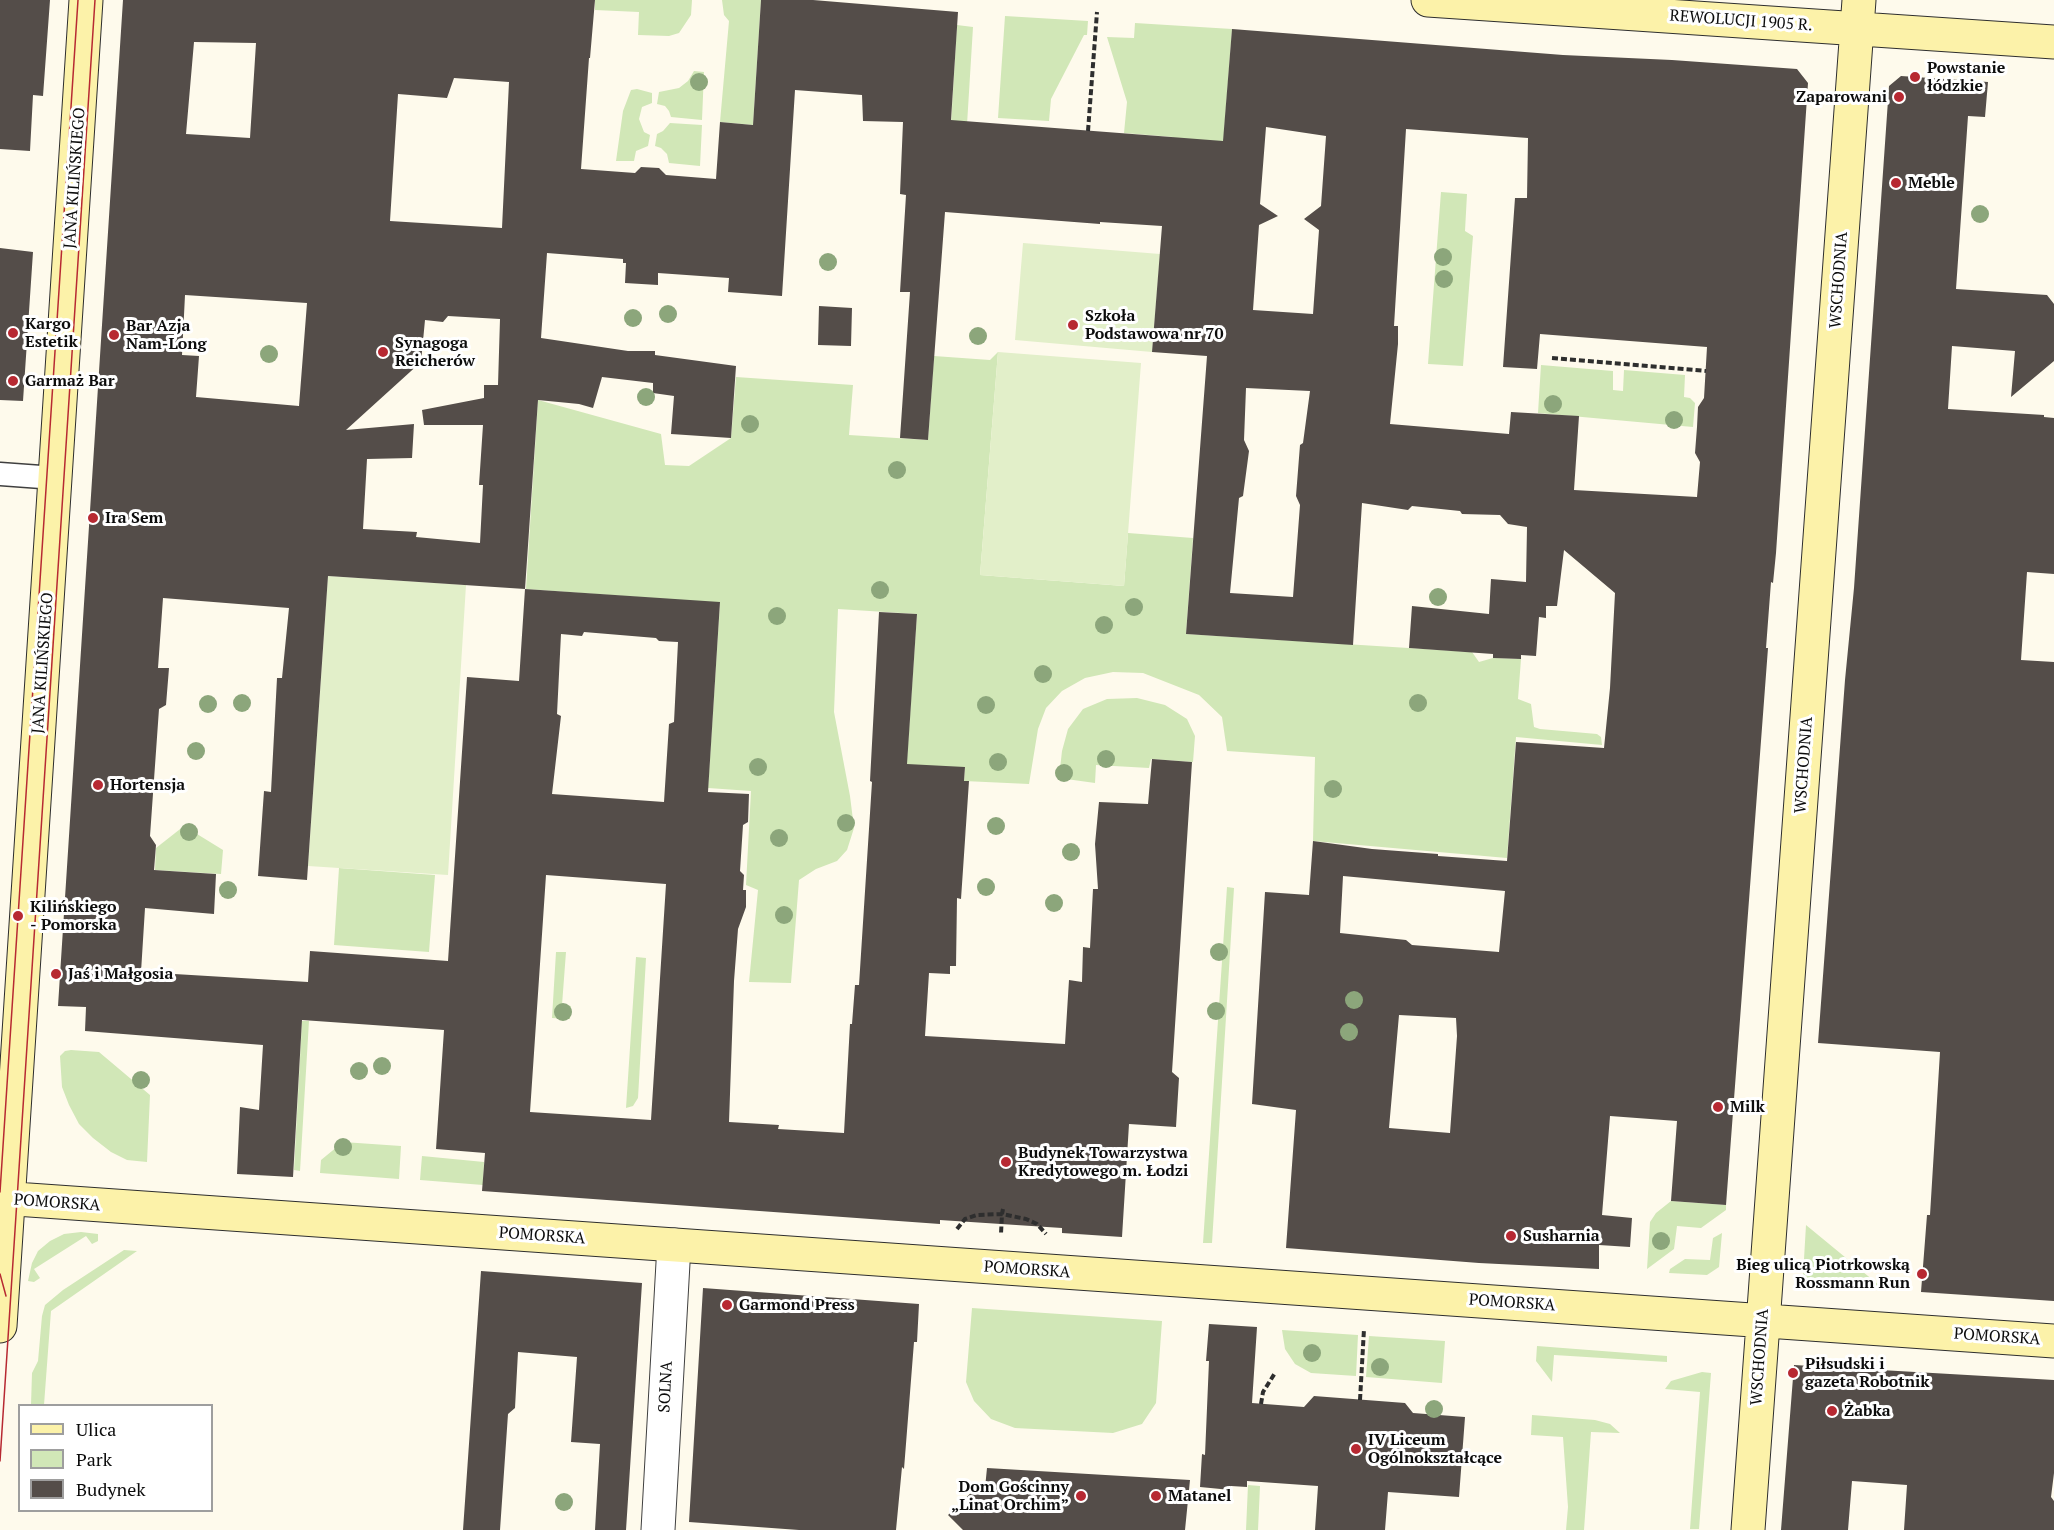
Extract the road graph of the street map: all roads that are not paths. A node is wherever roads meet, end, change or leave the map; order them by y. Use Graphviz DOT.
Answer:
graph roads {
  1 [pos="86,0"];
  2 [pos="1428,0"];
  3 [pos="1858,14"];
  4 [pos="2054,42"];
  5 [pos="0,474"];
  6 [pos="55,478"];
  7 [pos="20,1024"];
  8 [pos="0,1060"];
  9 [pos="4,1198"];
  10 [pos="675,1245"];
  11 [pos="1763,1321"];
  12 [pos="0,1326"];
  13 [pos="2054,1341"];
  14 [pos="658,1530"];
  15 [pos="1748,1530"];
  1 -- 6 [label="street, JANA KILIŃSKIEGO"];
  2 -- 3 [label="street, REWOLUCJI 1905 R."];
  3 -- 4 [label="street, REWOLUCJI 1905 R."];
  3 -- 11 [label="street, WSCHODNIA"];
  5 -- 6 [label="lane"];
  6 -- 7 [label="street, JANA KILIŃSKIEGO"];
  7 -- 8 [label="street"];
  7 -- 9 [label="street, JANA KILIŃSKIEGO"];
  9 -- 10 [label="street, POMORSKA"];
  9 -- 12 [label="street, JANA KILIŃSKIEGO"];
  10 -- 11 [label="street, POMORSKA"];
  10 -- 14 [label="street, SOLNA"];
  11 -- 13 [label="street, POMORSKA"];
  11 -- 15 [label="street, WSCHODNIA"];
}
